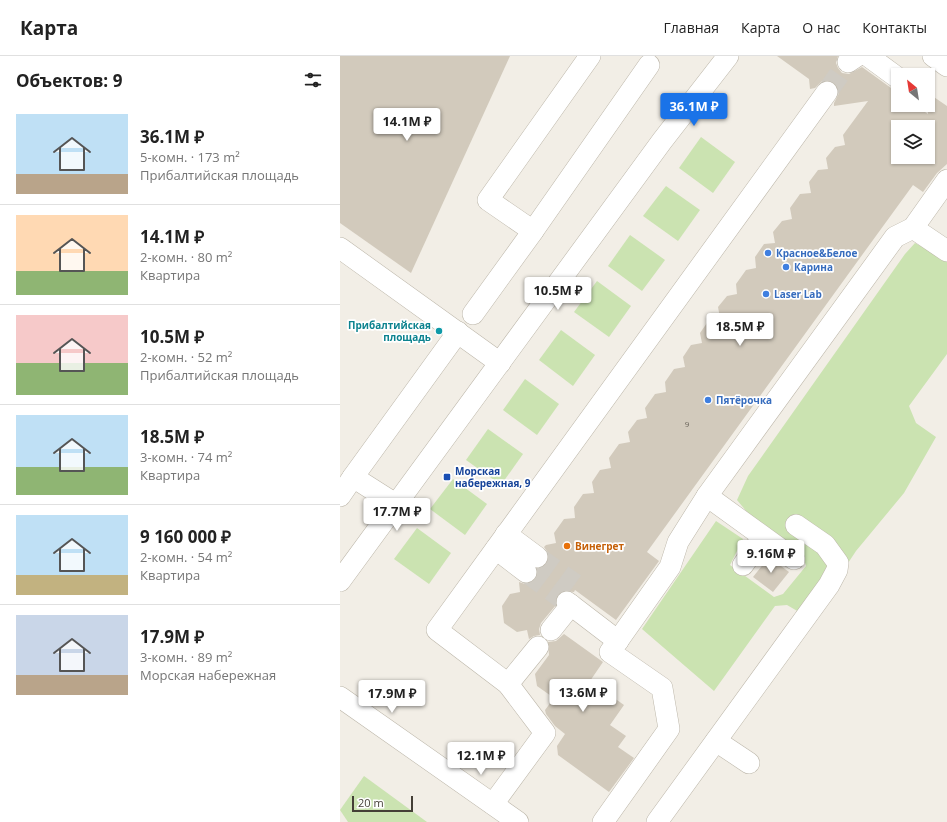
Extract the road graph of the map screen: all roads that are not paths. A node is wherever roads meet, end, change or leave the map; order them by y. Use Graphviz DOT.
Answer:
graph roads {
  1 [pos="590,56"];
  2 [pos="728,56"];
  3 [pos="868,56"];
  4 [pos="933,56"];
  5 [pos="649,65"];
  6 [pos="947,66"];
  7 [pos="891,73"];
  8 [pos="827,92"];
  9 [pos="947,180"];
  10 [pos="913,228"];
  11 [pos="533,231"];
  12 [pos="340,248"];
  13 [pos="947,251"];
  14 [pos="473,314"];
  15 [pos="458,332"];
  16 [pos="500,363"];
  17 [pos="353,477"];
  18 [pos="340,496"];
  19 [pos="707,496"];
  20 [pos="397,505"];
  21 [pos="763,537"];
  22 [pos="501,542"];
  23 [pos="532,564"];
  24 [pos="743,565"];
  25 [pos="340,581"];
  26 [pos="552,630"];
  27 [pos="618,641"];
  28 [pos="538,647"];
  29 [pos="508,684"];
  30 [pos="340,698"];
  31 [pos="716,741"];
  32 [pos="749,763"];
  33 [pos="493,804"];
  34 [pos="518,822"];
  35 [pos="602,822"];
  36 [pos="658,822"];
  1 -- 11 [label="street"];
  2 -- 16 [label="street"];
  3 -- 7 [label="street"];
  4 -- 6 [label="street"];
  5 -- 11 [label="street"];
  8 -- 22 [label="street"];
  9 -- 10 [label="street"];
  10 -- 13 [label="street"];
  10 -- 19 [label="street"];
  11 -- 14 [label="street"];
  12 -- 15 [label="street"];
  15 -- 16 [label="street"];
  15 -- 17 [label="street"];
  16 -- 20 [label="street"];
  17 -- 18 [label="street"];
  17 -- 20 [label="street"];
  19 -- 21 [label="street"];
  19 -- 27 [label="street"];
  20 -- 25 [label="street"];
  21 -- 24 [label="street"];
  21 -- 31 [label="street"];
  22 -- 23 [label="street"];
  22 -- 29 [label="street"];
  26 -- 27 [label="street"];
  27 -- 35 [label="street"];
  28 -- 29 [label="street"];
  29 -- 33 [label="street"];
  30 -- 33 [label="street"];
  31 -- 32 [label="street"];
  31 -- 36 [label="street"];
  33 -- 34 [label="street"];
}
